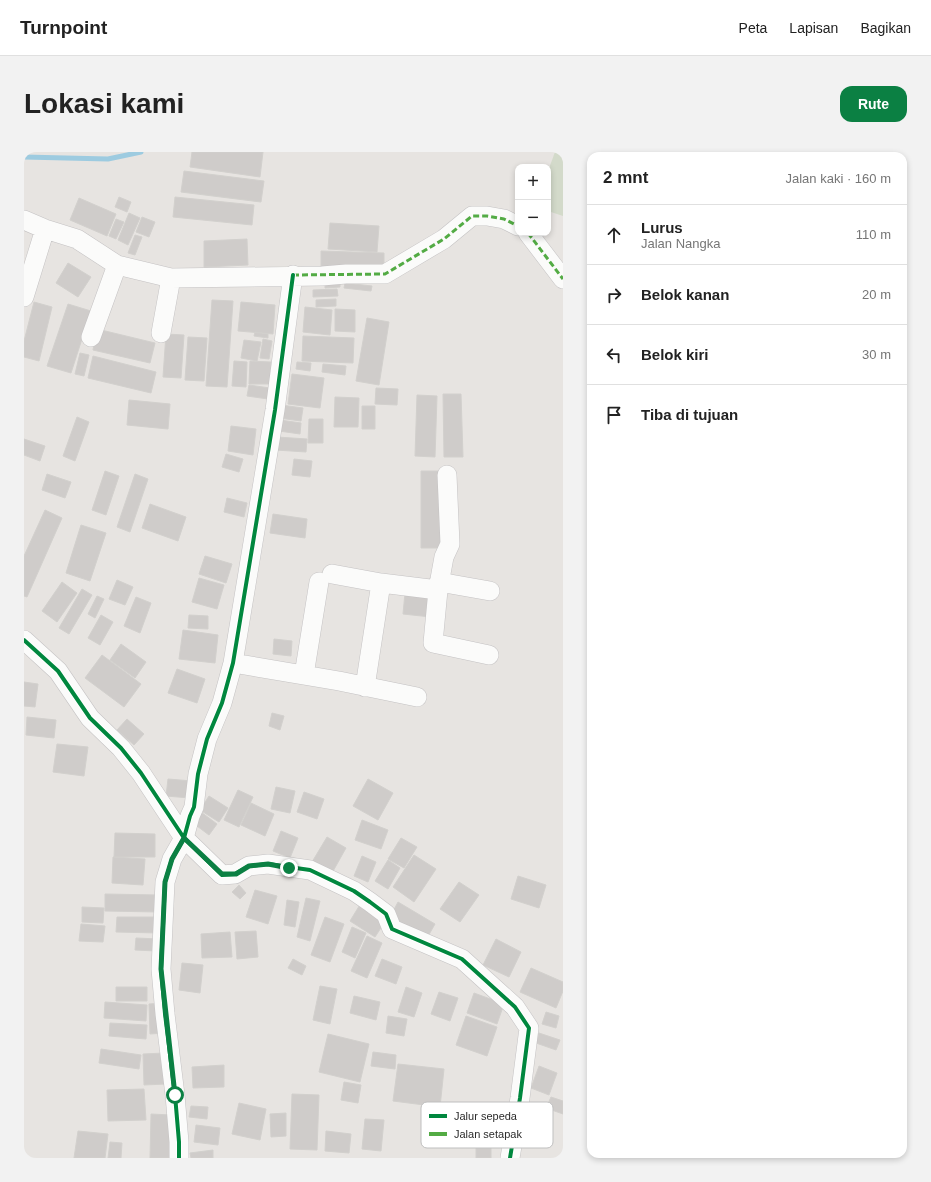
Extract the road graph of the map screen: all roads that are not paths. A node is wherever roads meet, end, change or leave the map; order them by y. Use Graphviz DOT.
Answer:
graph roads {
  1 [pos="24,220"];
  2 [pos="515,224"];
  3 [pos="45,229"];
  4 [pos="530,236"];
  5 [pos="117,266"];
  6 [pos="293,275"];
  7 [pos="171,278"];
  8 [pos="563,279"];
  9 [pos="24,297"];
  10 [pos="161,332"];
  11 [pos="91,337"];
  12 [pos="447,475"];
  13 [pos="381,583"];
  14 [pos="439,586"];
  15 [pos="490,591"];
  16 [pos="24,640"];
  17 [pos="489,655"];
  18 [pos="233,663"];
  19 [pos="304,675"];
  20 [pos="365,687"];
  21 [pos="417,697"];
  22 [pos="184,838"];
  23 [pos="519,1102"];
  24 [pos="512,1148"];
  25 [pos="179,1158"];
  26 [pos="510,1158"];
  1 -- 3 [label="street"];
  2 -- 6 [label="street"];
  3 -- 5 [label="street"];
  3 -- 9 [label="street"];
  4 -- 8 [label="street"];
  5 -- 7 [label="street"];
  5 -- 11 [label="street"];
  6 -- 7 [label="street"];
  6 -- 18 [label="street"];
  7 -- 10 [label="street"];
  12 -- 14 [label="street"];
  13 -- 14 [label="street"];
  13 -- 19 [label="street"];
  13 -- 20 [label="street"];
  14 -- 15 [label="street"];
  14 -- 17 [label="street"];
  16 -- 22 [label="street"];
  18 -- 19 [label="street"];
  18 -- 22 [label="street"];
  19 -- 20 [label="street"];
  20 -- 21 [label="street"];
  22 -- 23 [label="street"];
  22 -- 25 [label="street"];
  24 -- 26 [label="street"];
}
